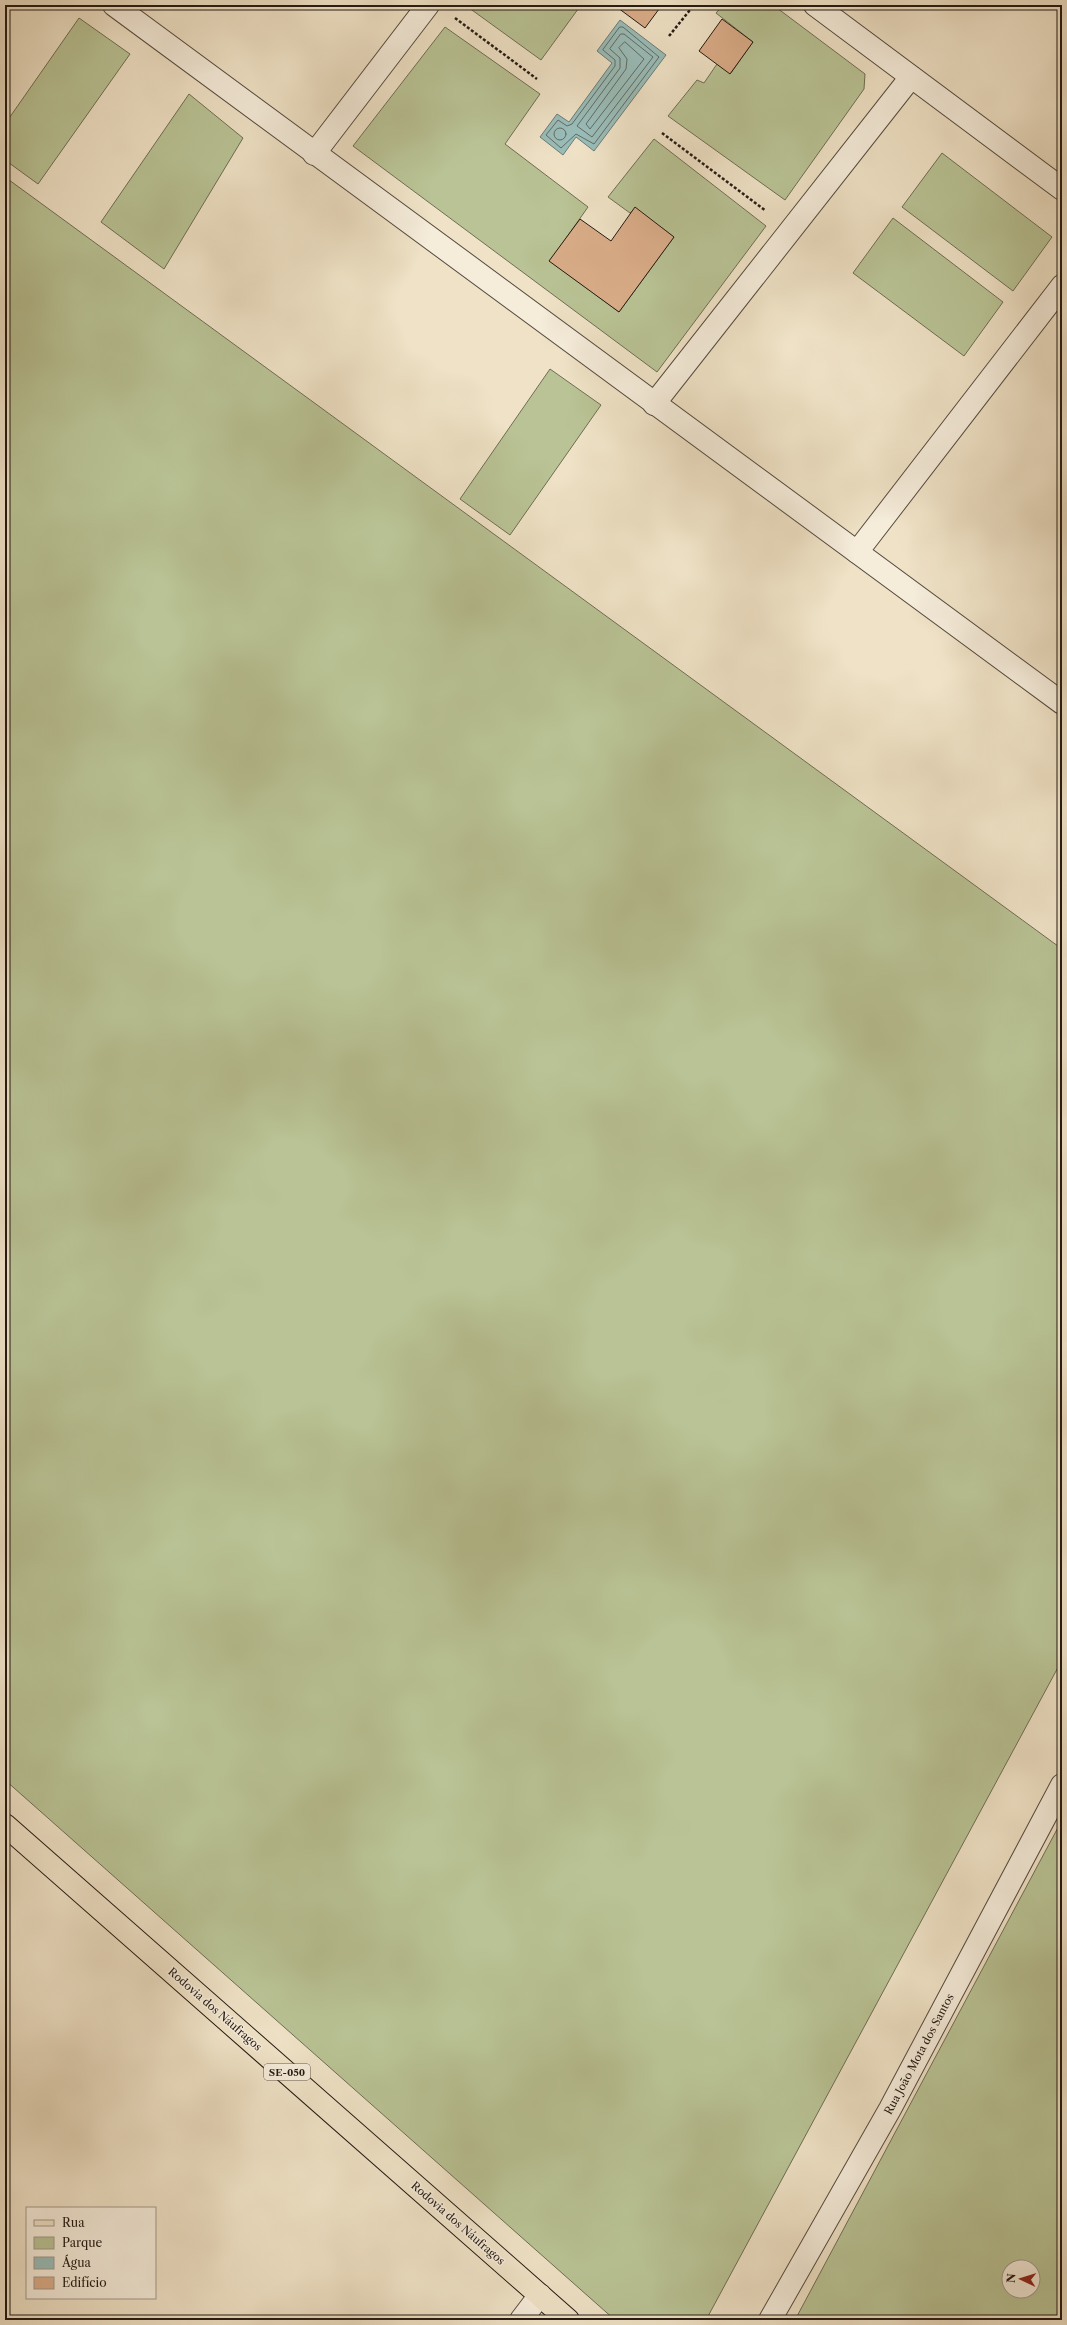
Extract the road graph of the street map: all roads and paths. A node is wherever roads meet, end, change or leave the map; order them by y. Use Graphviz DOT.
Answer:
graph roads {
  1 [pos="114,5"];
  2 [pos="428,5"];
  3 [pos="694,5"];
  4 [pos="815,5"];
  5 [pos="449,14"];
  6 [pos="669,36"];
  7 [pos="911,77"];
  8 [pos="537,79"];
  9 [pos="662,133"];
  10 [pos="314,154"];
  11 [pos="1062,189"];
  12 [pos="791,230"];
  13 [pos="1062,286"];
  14 [pos="654,404"];
  15 [pos="857,552"];
  16 [pos="1062,703"];
  17 [pos="1062,1785"];
  18 [pos="5,1824"];
  19 [pos="540,2295"];
  20 [pos="521,2320"];
  21 [pos="568,2320"];
  22 [pos="770,2320"];
  1 -- 10 [label="street"];
  2 -- 10 [label="street"];
  3 -- 6 [label="path"];
  4 -- 7 [label="street"];
  5 -- 8 [label="path"];
  7 -- 11 [label="street"];
  7 -- 12 [label="street"];
  9 -- 12 [label="path"];
  10 -- 14 [label="street"];
  12 -- 14 [label="street"];
  13 -- 15 [label="street"];
  14 -- 15 [label="street"];
  15 -- 16 [label="street"];
  17 -- 22 [label="street, Rua João Mota dos Santos"];
  18 -- 19 [label="main road, Rodovia dos Náufragos / SE-050"];
  19 -- 20 [label="street"];
  19 -- 21 [label="main road, Rodovia dos Náufragos / SE-050"];
}
